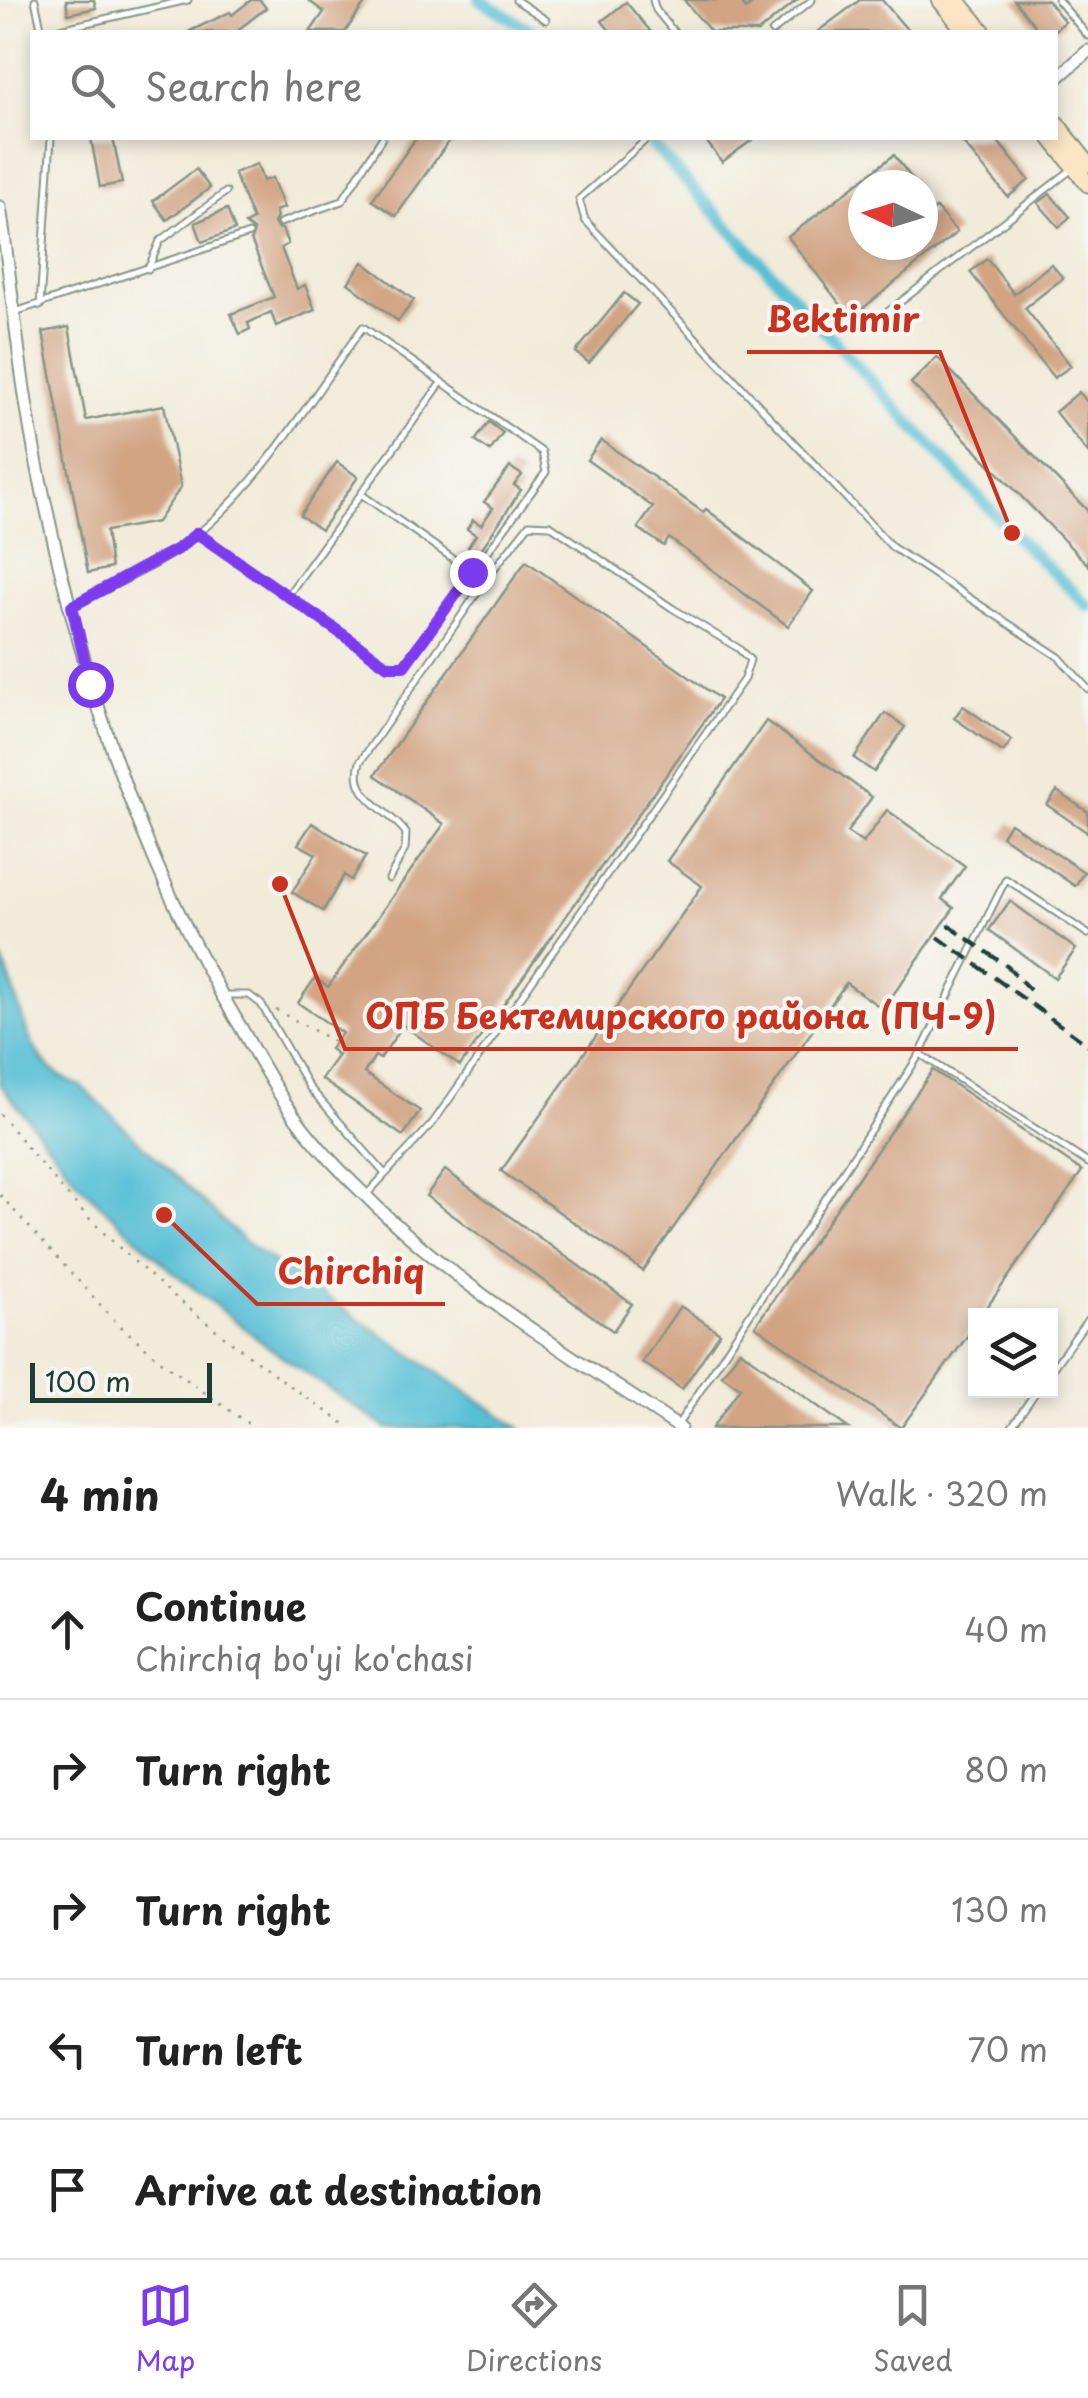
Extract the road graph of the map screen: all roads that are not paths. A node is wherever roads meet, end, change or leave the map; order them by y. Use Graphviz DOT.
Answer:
graph roads {
  1 [pos="35,0"];
  2 [pos="188,0"];
  3 [pos="516,0"];
  4 [pos="653,0"];
  5 [pos="812,0"];
  6 [pos="940,0"];
  7 [pos="957,0"];
  8 [pos="1058,0"];
  9 [pos="546,20"];
  10 [pos="43,30"];
  11 [pos="53,30"];
  12 [pos="672,30"];
  13 [pos="774,30"];
  14 [pos="964,30"];
  15 [pos="981,30"];
  16 [pos="1088,36"];
  17 [pos="1088,51"];
  18 [pos="1058,77"];
  19 [pos="1058,126"];
  20 [pos="51,140"];
  21 [pos="381,140"];
  22 [pos="646,140"];
  23 [pos="1053,140"];
  24 [pos="1081,165"];
  25 [pos="1088,184"];
  26 [pos="226,192"];
  27 [pos="0,207"];
  28 [pos="280,223"];
  29 [pos="249,234"];
  30 [pos="148,269"];
  31 [pos="40,306"];
  32 [pos="15,312"];
  33 [pos="868,327"];
  34 [pos="442,382"];
  35 [pos="361,494"];
  36 [pos="197,533"];
  37 [pos="472,572"];
  38 [pos="288,595"];
  39 [pos="72,606"];
  40 [pos="1088,688"];
  41 [pos="390,879"];
  42 [pos="1088,934"];
  43 [pos="220,995"];
  44 [pos="920,1054"];
  45 [pos="1088,1163"];
  46 [pos="385,1174"];
  47 [pos="365,1196"];
  48 [pos="1088,1319"];
  49 [pos="1058,1361"];
  50 [pos="1032,1398"];
  51 [pos="678,1427"];
  52 [pos="1011,1428"];
  1 -- 10 [label="lane"];
  2 -- 11 [label="lane"];
  3 -- 9 [label="lane"];
  4 -- 12 [label="lane"];
  5 -- 13 [label="lane"];
  6 -- 14 [label="main road"];
  7 -- 15 [label="main road"];
  8 -- 16 [label="lane"];
  17 -- 18 [label="street"];
  19 -- 24 [label="main road"];
  20 -- 31 [label="lane"];
  21 -- 28 [label="lane"];
  22 -- 40 [label="lane"];
  23 -- 24 [label="main road"];
  24 -- 25 [label="main road"];
  24 -- 33 [label="lane"];
  26 -- 30 [label="lane"];
  27 -- 32 [label="street"];
  29 -- 30 [label="lane"];
  30 -- 31 [label="lane"];
  31 -- 32 [label="lane"];
  32 -- 39 [label="street"];
  34 -- 35 [label="lane"];
  34 -- 36 [label="lane"];
  34 -- 37 [label="lane"];
  35 -- 37 [label="lane"];
  35 -- 38 [label="lane"];
  36 -- 38 [label="lane"];
  36 -- 39 [label="lane"];
  37 -- 38 [label="lane"];
  39 -- 43 [label="street"];
  41 -- 46 [label="lane"];
  42 -- 44 [label="lane"];
  43 -- 46 [label="lane"];
  43 -- 47 [label="street"];
  44 -- 45 [label="lane"];
  44 -- 51 [label="lane"];
  46 -- 47 [label="lane"];
  47 -- 51 [label="street"];
  48 -- 49 [label="lane"];
  50 -- 52 [label="lane"];
}
